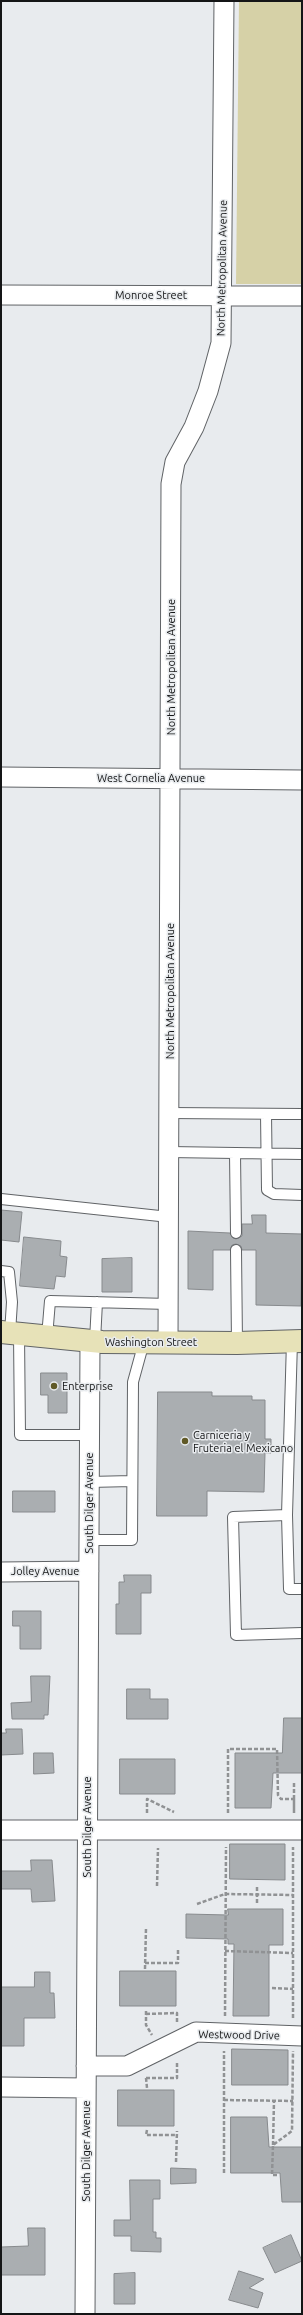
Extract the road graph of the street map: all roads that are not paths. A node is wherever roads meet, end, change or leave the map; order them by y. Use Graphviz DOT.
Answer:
graph roads {
  1 [pos="224,1"];
  2 [pos="1,295"];
  3 [pos="222,296"];
  4 [pos="302,296"];
  5 [pos="1,777"];
  6 [pos="170,779"];
  7 [pos="302,780"];
  8 [pos="169,1113"];
  9 [pos="266,1114"];
  10 [pos="302,1114"];
  11 [pos="169,1152"];
  12 [pos="235,1154"];
  13 [pos="267,1154"];
  14 [pos="302,1154"];
  15 [pos="302,1195"];
  16 [pos="1,1199"];
  17 [pos="169,1217"];
  18 [pos="236,1233"];
  19 [pos="236,1250"];
  20 [pos="1,1271"];
  21 [pos="97,1302"];
  22 [pos="169,1304"];
  23 [pos="10,1333"];
  24 [pos="47,1336"];
  25 [pos="92,1341"];
  26 [pos="297,1341"];
  27 [pos="144,1342"];
  28 [pos="168,1342"];
  29 [pos="237,1343"];
  30 [pos="90,1435"];
  31 [pos="132,1481"];
  32 [pos="89,1482"];
  33 [pos="287,1515"];
  34 [pos="89,1540"];
  35 [pos="89,1571"];
  36 [pos="1,1572"];
  37 [pos="302,1589"];
  38 [pos="302,1633"];
  39 [pos="1,1830"];
  40 [pos="87,1830"];
  41 [pos="298,1837"];
  42 [pos="297,2036"];
  43 [pos="86,2066"];
  44 [pos="1,2087"];
  45 [pos="86,2088"];
  46 [pos="85,2314"];
  1 -- 3 [label="street, North Metropolitan Avenue"];
  2 -- 3 [label="street, Monroe Street"];
  3 -- 4 [label="street, Monroe Street"];
  3 -- 6 [label="street, North Metropolitan Avenue"];
  5 -- 6 [label="street, West Cornelia Avenue"];
  6 -- 7 [label="street, West Cornelia Avenue"];
  6 -- 8 [label="street, North Metropolitan Avenue"];
  8 -- 9 [label="lane"];
  8 -- 11 [label="street, North Metropolitan Avenue"];
  9 -- 10 [label="lane"];
  9 -- 13 [label="lane"];
  11 -- 12 [label="lane"];
  11 -- 17 [label="street, North Metropolitan Avenue"];
  12 -- 13 [label="lane"];
  12 -- 18 [label="lane"];
  13 -- 14 [label="lane"];
  13 -- 15 [label="lane"];
  16 -- 17 [label="lane"];
  17 -- 22 [label="street, North Metropolitan Avenue"];
  19 -- 29 [label="lane"];
  20 -- 23 [label="lane"];
  21 -- 22 [label="lane"];
  21 -- 24 [label="lane"];
  21 -- 25 [label="lane"];
  22 -- 28 [label="street, North Metropolitan Avenue"];
  23 -- 24 [label="main road, Washington Street"];
  23 -- 30 [label="lane"];
  24 -- 25 [label="main road, Washington Street"];
  25 -- 27 [label="main road, Washington Street"];
  25 -- 30 [label="street, South Dilger Avenue"];
  26 -- 29 [label="main road, Washington Street"];
  26 -- 33 [label="lane"];
  27 -- 28 [label="main road, Washington Street"];
  27 -- 31 [label="lane"];
  28 -- 29 [label="main road, Washington Street"];
  30 -- 32 [label="street, South Dilger Avenue"];
  31 -- 32 [label="lane"];
  31 -- 34 [label="lane"];
  32 -- 34 [label="street, South Dilger Avenue"];
  33 -- 37 [label="lane"];
  33 -- 38 [label="lane"];
  34 -- 35 [label="street, South Dilger Avenue"];
  35 -- 36 [label="street, Jolley Avenue"];
  35 -- 40 [label="street, South Dilger Avenue"];
  39 -- 40 [label="street"];
  40 -- 41 [label="street"];
  40 -- 43 [label="street, South Dilger Avenue"];
  42 -- 43 [label="street, Westwood Drive"];
  43 -- 45 [label="street, South Dilger Avenue"];
  44 -- 45 [label="street"];
  45 -- 46 [label="street, South Dilger Avenue"];
}
